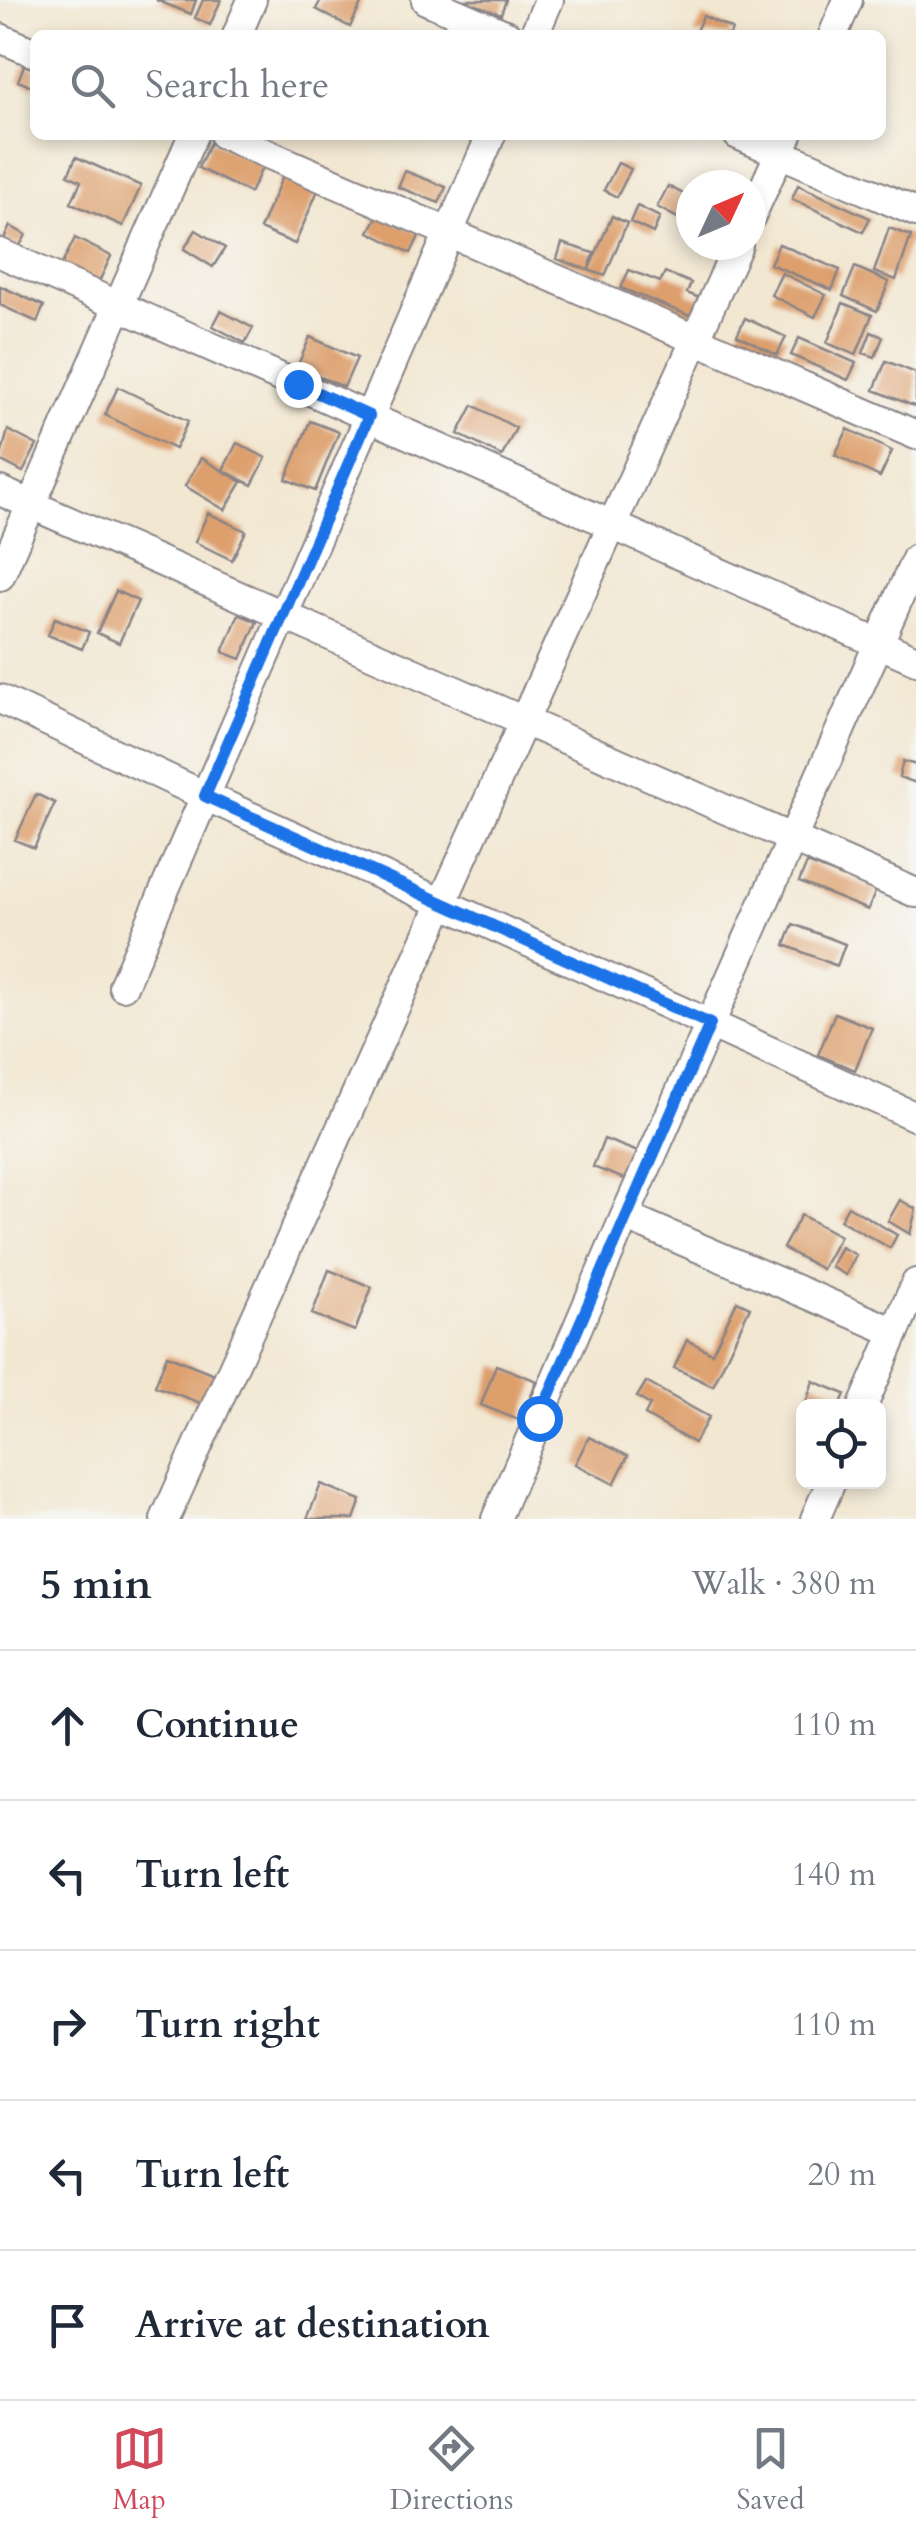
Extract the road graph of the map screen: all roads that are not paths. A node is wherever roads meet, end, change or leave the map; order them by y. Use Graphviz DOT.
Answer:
graph roads {
  1 [pos="252,0"];
  2 [pos="426,0"];
  3 [pos="550,0"];
  4 [pos="848,0"];
  5 [pos="238,30"];
  6 [pos="496,30"];
  7 [pos="536,30"];
  8 [pos="835,30"];
  9 [pos="0,38"];
  10 [pos="30,51"];
  11 [pos="191,140"];
  12 [pos="236,140"];
  13 [pos="489,140"];
  14 [pos="784,144"];
  15 [pos="766,183"];
  16 [pos="916,212"];
  17 [pos="449,232"];
  18 [pos="0,252"];
  19 [pos="731,260"];
  20 [pos="118,305"];
  21 [pos="696,339"];
  22 [pos="369,416"];
  23 [pos="916,435"];
  24 [pos="0,491"];
  25 [pos="31,505"];
  26 [pos="612,524"];
  27 [pos="916,559"];
  28 [pos="0,576"];
  29 [pos="283,615"];
  30 [pos="879,643"];
  31 [pos="916,660"];
  32 [pos="0,699"];
  33 [pos="524,721"];
  34 [pos="205,796"];
  35 [pos="792,838"];
  36 [pos="916,893"];
  37 [pos="442,903"];
  38 [pos="123,986"];
  39 [pos="710,1024"];
  40 [pos="916,1117"];
  41 [pos="625,1216"];
  42 [pos="916,1283"];
  43 [pos="895,1332"];
  44 [pos="866,1399"];
  45 [pos="828,1489"];
  46 [pos="166,1519"];
  47 [pos="496,1519"];
  48 [pos="815,1519"];
  1 -- 5 [label="street"];
  2 -- 6 [label="street"];
  3 -- 7 [label="street"];
  4 -- 8 [label="street"];
  9 -- 10 [label="street"];
  11 -- 20 [label="street"];
  12 -- 17 [label="street"];
  13 -- 17 [label="street"];
  14 -- 15 [label="street"];
  14 -- 16 [label="street"];
  17 -- 21 [label="street"];
  17 -- 22 [label="street"];
  18 -- 20 [label="street"];
  19 -- 21 [label="street"];
  20 -- 22 [label="street"];
  20 -- 25 [label="street"];
  21 -- 23 [label="street"];
  21 -- 26 [label="street"];
  22 -- 26 [label="street"];
  22 -- 29 [label="street"];
  24 -- 25 [label="street"];
  25 -- 28 [label="street"];
  25 -- 29 [label="street"];
  26 -- 30 [label="street"];
  26 -- 33 [label="street"];
  27 -- 30 [label="street"];
  29 -- 33 [label="street"];
  29 -- 34 [label="street"];
  30 -- 31 [label="street"];
  30 -- 35 [label="street"];
  32 -- 34 [label="street"];
  33 -- 35 [label="street"];
  33 -- 37 [label="street"];
  34 -- 37 [label="street"];
  34 -- 38 [label="street"];
  35 -- 36 [label="street"];
  35 -- 39 [label="street"];
  37 -- 39 [label="street"];
  37 -- 46 [label="street"];
  39 -- 40 [label="street"];
  39 -- 41 [label="street"];
  41 -- 43 [label="street"];
  41 -- 47 [label="street"];
  42 -- 43 [label="street"];
  43 -- 44 [label="street"];
  45 -- 48 [label="street"];
}
